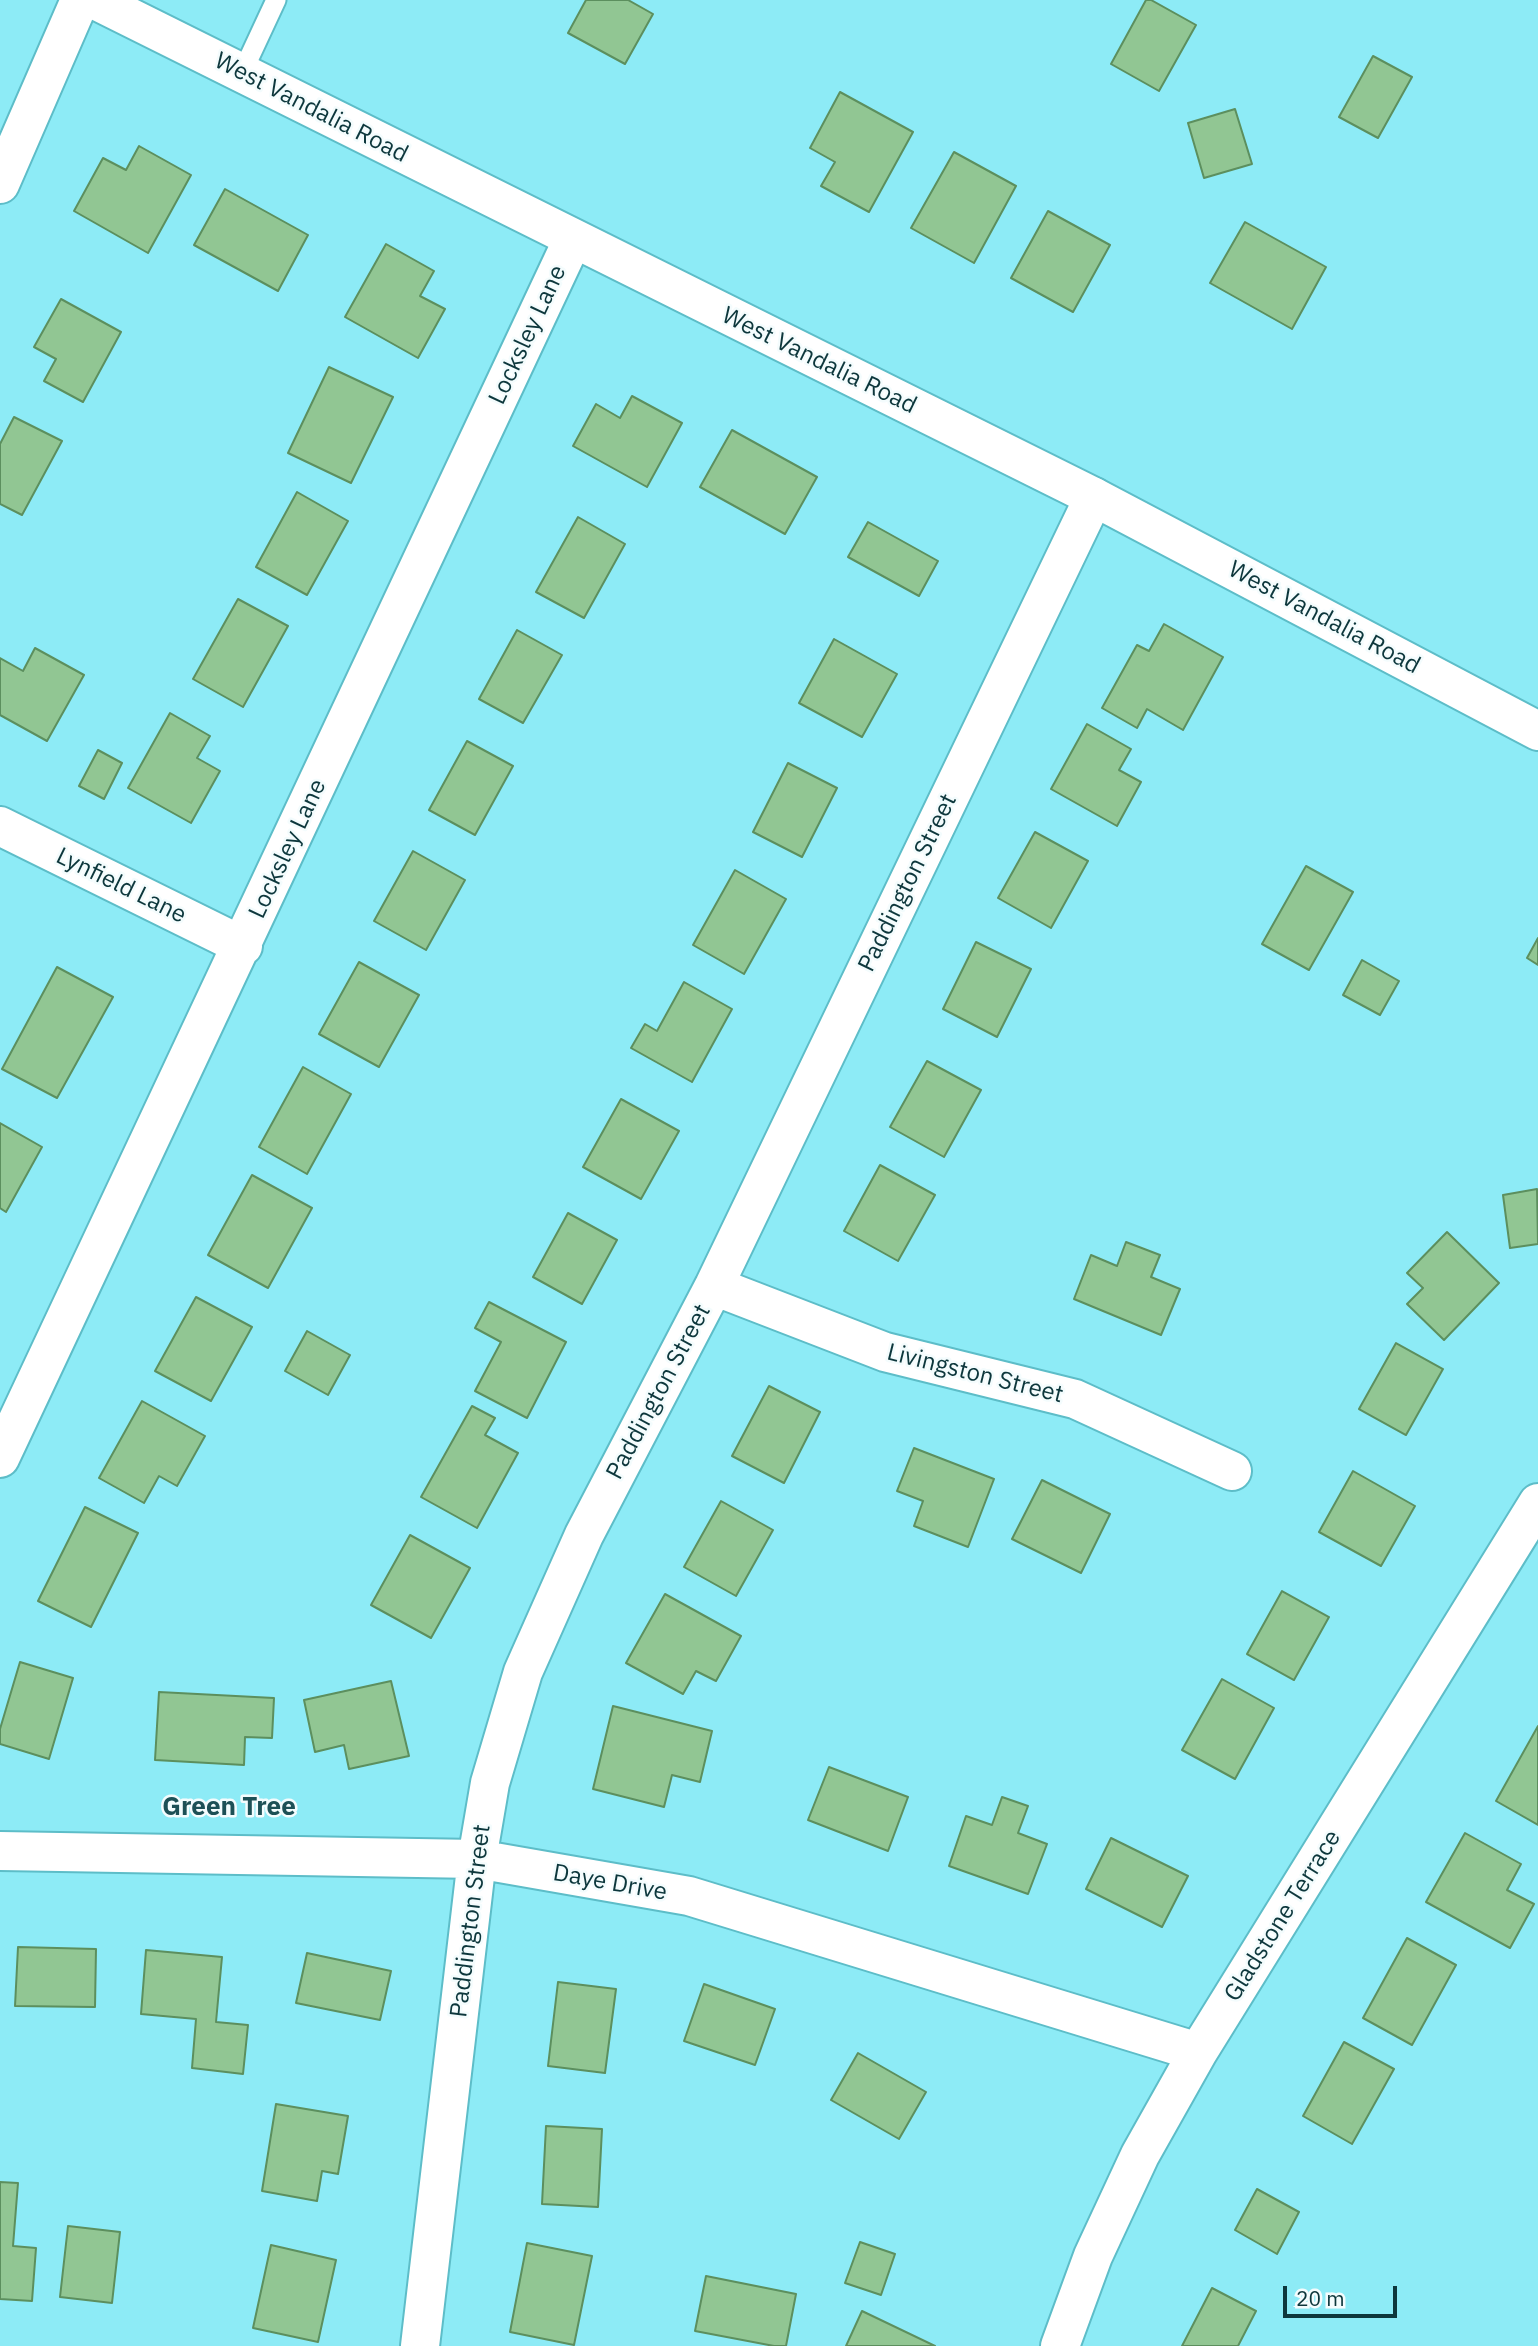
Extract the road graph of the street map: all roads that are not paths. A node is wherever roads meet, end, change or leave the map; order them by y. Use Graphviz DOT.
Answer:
graph roads {
  1 [pos="80,0"];
  2 [pos="95,0"];
  3 [pos="276,0"];
  4 [pos="242,73"];
  5 [pos="0,184"];
  6 [pos="573,239"];
  7 [pos="1094,497"];
  8 [pos="1538,731"];
  9 [pos="0,826"];
  10 [pos="243,946"];
  11 [pos="714,1286"];
  12 [pos="0,1458"];
  13 [pos="1232,1471"];
  14 [pos="1538,1503"];
  15 [pos="0,1850"];
  16 [pos="477,1859"];
  17 [pos="1198,2052"];
  18 [pos="420,2346"];
  19 [pos="1060,2346"];
  1 -- 5 [label="street"];
  2 -- 4 [label="street, West Vandalia Road"];
  3 -- 4 [label="lane"];
  4 -- 6 [label="street, West Vandalia Road"];
  6 -- 7 [label="street, West Vandalia Road"];
  6 -- 10 [label="street, Locksley Lane"];
  7 -- 8 [label="street, West Vandalia Road"];
  7 -- 11 [label="street, Paddington Street"];
  9 -- 10 [label="street, Lynfield Lane"];
  10 -- 12 [label="street, Locksley Lane"];
  11 -- 13 [label="street, Livingston Street"];
  11 -- 16 [label="street, Paddington Street"];
  14 -- 17 [label="street, Gladstone Terrace"];
  15 -- 16 [label="street, Daye Drive"];
  16 -- 17 [label="street, Daye Drive"];
  16 -- 18 [label="street, Paddington Street"];
  17 -- 19 [label="street, Gladstone Terrace"];
}
